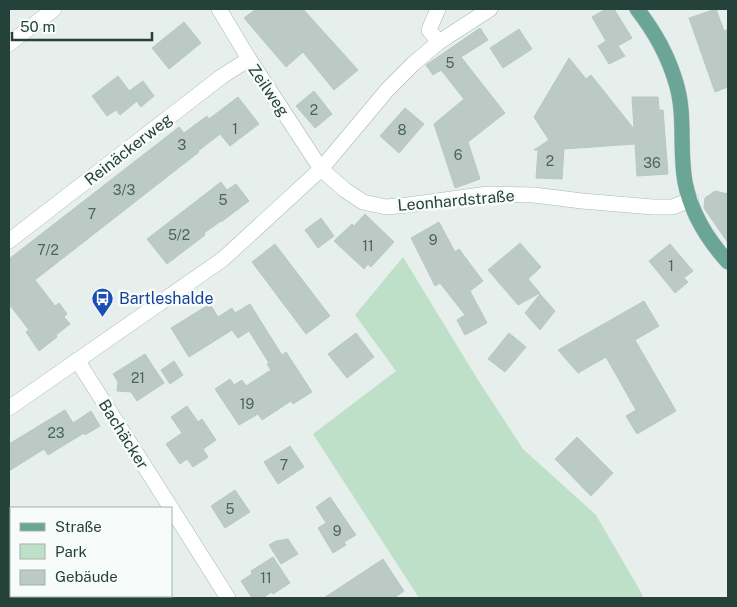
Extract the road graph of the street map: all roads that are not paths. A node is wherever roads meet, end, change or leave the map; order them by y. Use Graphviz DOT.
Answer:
graph roads {
  1 [pos="54,9"];
  2 [pos="218,9"];
  3 [pos="438,9"];
  4 [pos="490,9"];
  5 [pos="637,9"];
  6 [pos="439,42"];
  7 [pos="9,44"];
  8 [pos="249,59"];
  9 [pos="322,169"];
  10 [pos="691,200"];
  11 [pos="9,241"];
  12 [pos="728,262"];
  13 [pos="77,360"];
  14 [pos="9,408"];
  15 [pos="170,507"];
  16 [pos="172,510"];
  17 [pos="228,598"];
  1 -- 7 [label="street"];
  2 -- 8 [label="street, Zeilweg"];
  3 -- 6 [label="street"];
  4 -- 6 [label="street"];
  5 -- 10 [label="main road"];
  6 -- 9 [label="street"];
  8 -- 9 [label="street, Zeilweg"];
  8 -- 11 [label="street, Reinäckerweg"];
  9 -- 10 [label="street, Leonhardstraße"];
  9 -- 13 [label="street"];
  10 -- 12 [label="main road"];
  13 -- 14 [label="street"];
  13 -- 15 [label="street, Bachäcker"];
  16 -- 17 [label="street, Bachäcker"];
}
